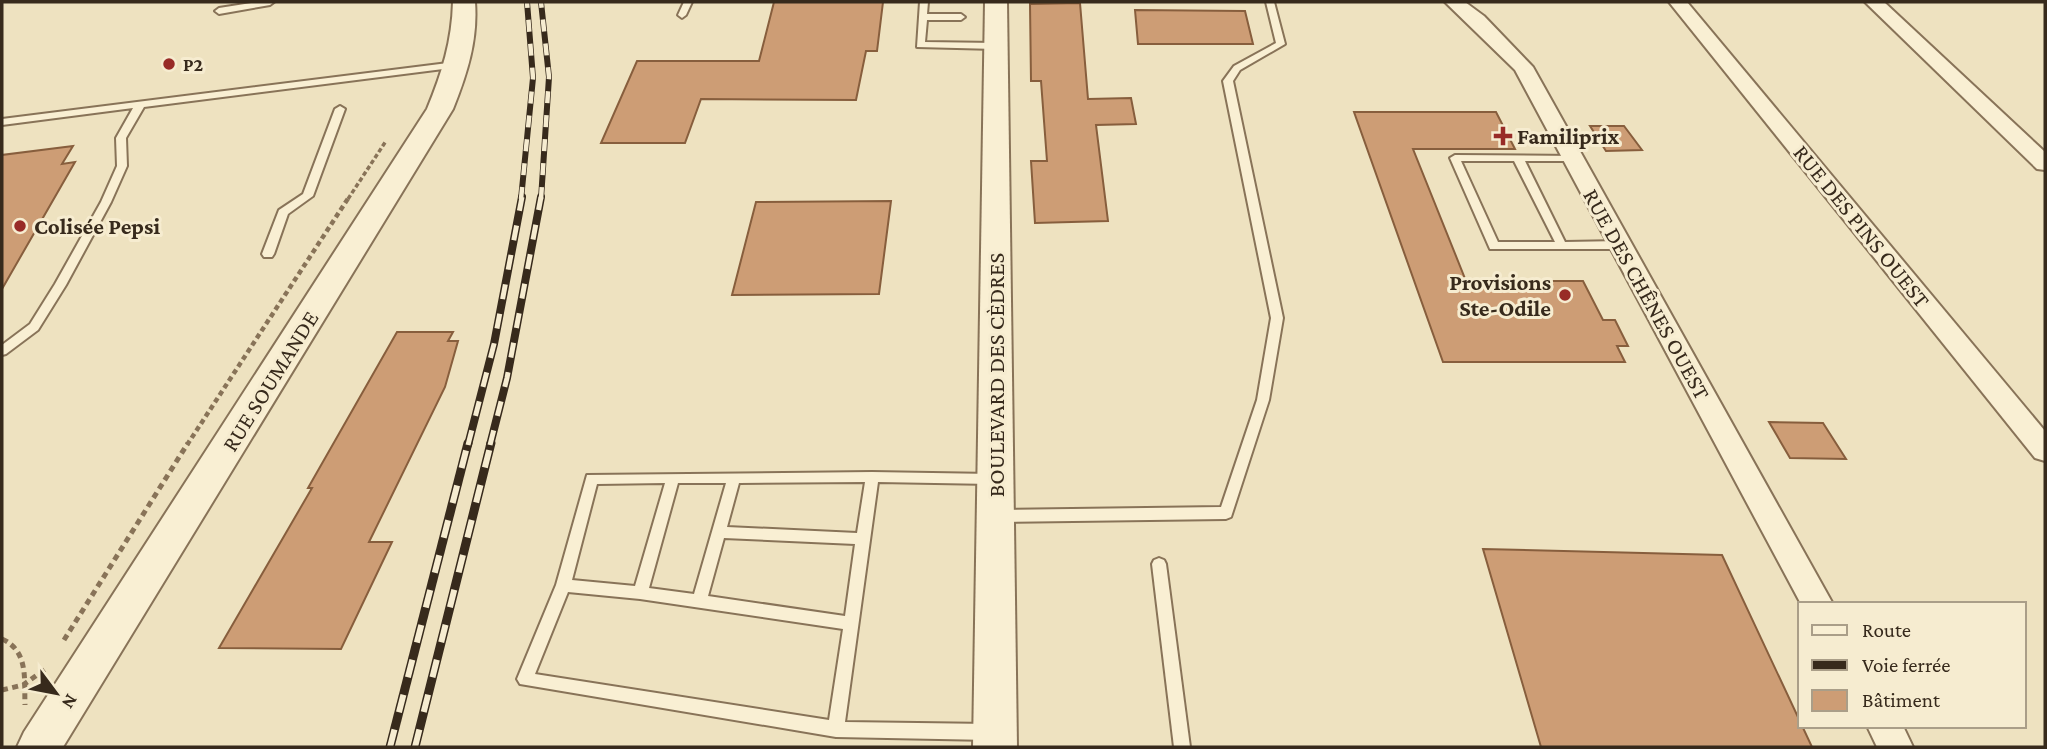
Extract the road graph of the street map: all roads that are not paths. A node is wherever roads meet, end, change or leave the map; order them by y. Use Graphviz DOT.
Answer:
graph roads {
  1 [pos="270,2"];
  2 [pos="464,2"];
  3 [pos="688,2"];
  4 [pos="924,2"];
  5 [pos="996,2"];
  6 [pos="1270,2"];
  7 [pos="1454,2"];
  8 [pos="1678,2"];
  9 [pos="1874,2"];
  10 [pos="219,11"];
  11 [pos="681,15"];
  12 [pos="923,17"];
  13 [pos="961,17"];
  14 [pos="996,46"];
  15 [pos="458,65"];
  16 [pos="140,105"];
  17 [pos="341,109"];
  18 [pos="2,122"];
  19 [pos="1518,158"];
  20 [pos="1573,158"];
  21 [pos="2045,164"];
  22 [pos="1621,245"];
  23 [pos="1562,246"];
  24 [pos="268,254"];
  25 [pos="2,351"];
  26 [pos="2045,450"];
  27 [pos="872,477"];
  28 [pos="673,478"];
  29 [pos="734,478"];
  30 [pos="996,479"];
  31 [pos="995,516"];
  32 [pos="718,532"];
  33 [pos="863,539"];
  34 [pos="1159,564"];
  35 [pos="563,585"];
  36 [pos="639,593"];
  37 [pos="699,602"];
  38 [pos="1816,602"];
  39 [pos="850,623"];
  40 [pos="1885,728"];
  41 [pos="836,729"];
  42 [pos="995,740"];
  43 [pos="39,747"];
  44 [pos="1182,747"];
  45 [pos="1896,747"];
  1 -- 10 [label="lane"];
  2 -- 15 [label="street, RUE SOUMANDE"];
  3 -- 11 [label="lane"];
  4 -- 12 [label="lane"];
  5 -- 14 [label="street, BOULEVARD DES CÈDRES"];
  6 -- 31 [label="lane"];
  7 -- 20 [label="street, RUE DES CHÊNES OUEST"];
  8 -- 26 [label="street, RUE DES PINS OUEST"];
  9 -- 21 [label="street"];
  12 -- 13 [label="lane"];
  12 -- 14 [label="lane"];
  14 -- 30 [label="street, BOULEVARD DES CÈDRES"];
  15 -- 16 [label="lane"];
  15 -- 43 [label="street, RUE SOUMANDE"];
  16 -- 18 [label="lane"];
  16 -- 25 [label="lane"];
  17 -- 24 [label="lane"];
  19 -- 20 [label="lane"];
  19 -- 23 [label="lane"];
  19 -- 23 [label="lane"];
  20 -- 22 [label="street, RUE DES CHÊNES OUEST"];
  22 -- 23 [label="lane"];
  22 -- 38 [label="street, RUE DES CHÊNES OUEST"];
  27 -- 29 [label="lane"];
  27 -- 30 [label="lane"];
  27 -- 33 [label="lane"];
  28 -- 29 [label="lane"];
  28 -- 35 [label="lane"];
  28 -- 36 [label="lane"];
  29 -- 32 [label="lane"];
  30 -- 31 [label="street, BOULEVARD DES CÈDRES"];
  31 -- 42 [label="street, BOULEVARD DES CÈDRES"];
  32 -- 33 [label="lane"];
  32 -- 37 [label="lane"];
  33 -- 39 [label="lane"];
  34 -- 44 [label="lane"];
  35 -- 36 [label="lane"];
  35 -- 41 [label="lane"];
  36 -- 37 [label="lane"];
  37 -- 39 [label="lane"];
  39 -- 41 [label="lane"];
  40 -- 45 [label="street"];
  41 -- 42 [label="lane"];
}
